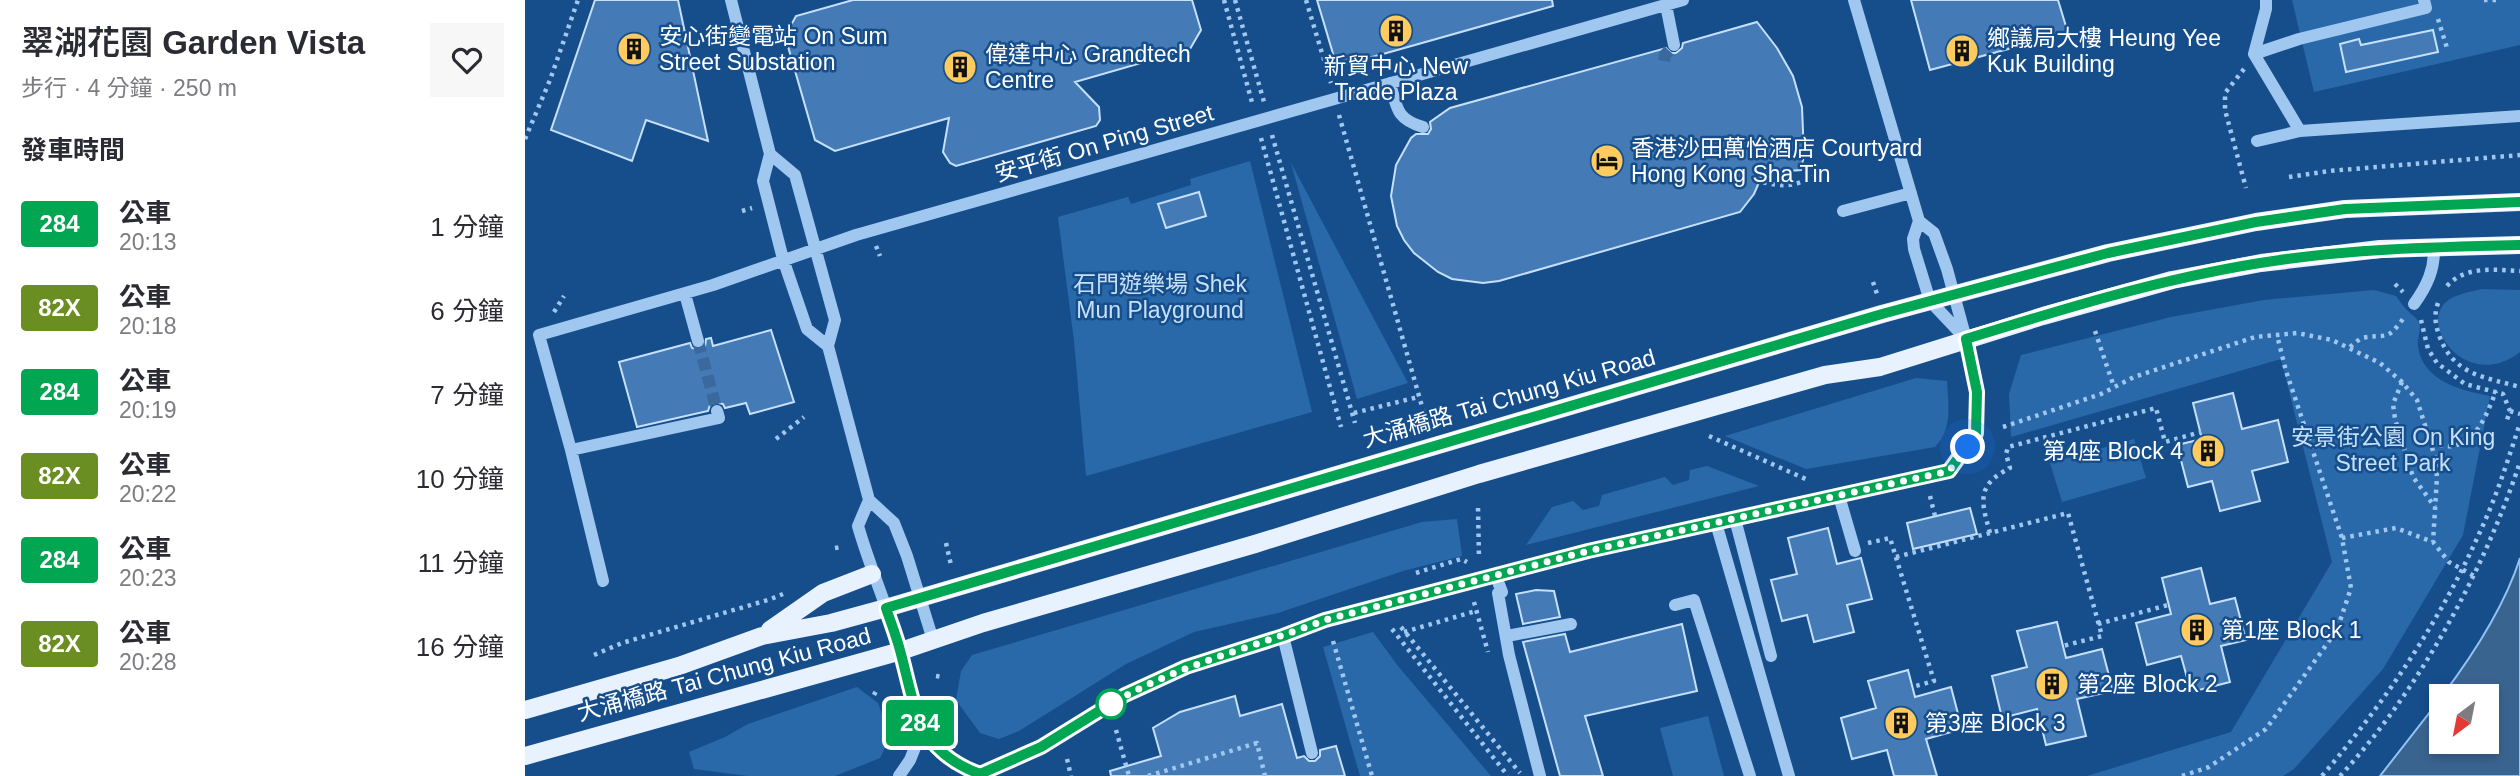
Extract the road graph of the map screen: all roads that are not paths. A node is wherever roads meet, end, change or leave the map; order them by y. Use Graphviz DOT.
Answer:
graph roads {
  1 [pos="731,0"];
  2 [pos="1683,0"];
  3 [pos="1854,0"];
  4 [pos="2266,0"];
  5 [pos="2425,4"];
  6 [pos="1666,5"];
  7 [pos="1674,46"];
  8 [pos="2255,54"];
  9 [pos="1390,83"];
  10 [pos="2520,116"];
  11 [pos="1423,127"];
  12 [pos="2300,131"];
  13 [pos="2257,141"];
  14 [pos="770,154"];
  15 [pos="1911,193"];
  16 [pos="2520,202"];
  17 [pos="1843,211"];
  18 [pos="1919,221"];
  19 [pos="2520,245"];
  20 [pos="2434,246"];
  21 [pos="816,248"];
  22 [pos="783,259"];
  23 [pos="685,293"];
  24 [pos="1955,296"];
  25 [pos="1930,301"];
  26 [pos="2414,304"];
  27 [pos="1966,339"];
  28 [pos="698,341"];
  29 [pos="828,346"];
  30 [pos="717,411"];
  31 [pos="571,450"];
  32 [pos="1839,495"];
  33 [pos="869,500"];
  34 [pos="1735,519"];
  35 [pos="1716,523"];
  36 [pos="1854,549"];
  37 [pos="872,574"];
  38 [pos="1495,574"];
  39 [pos="603,581"];
  40 [pos="920,597"];
  41 [pos="1675,604"];
  42 [pos="886,608"];
  43 [pos="1571,624"];
  44 [pos="762,636"];
  45 [pos="1283,636"];
  46 [pos="1507,636"];
  47 [pos="933,640"];
  48 [pos="901,651"];
  49 [pos="1771,656"];
  50 [pos="525,710"];
  51 [pos="922,730"];
  52 [pos="1312,753"];
  53 [pos="525,756"];
  54 [pos="977,775"];
  55 [pos="899,776"];
  56 [pos="1540,776"];
  57 [pos="1750,776"];
  58 [pos="1789,776"];
  1 -- 14 [label="street"];
  2 -- 6 [label="street, 安平街 On Ping Street"];
  3 -- 15 [label="street"];
  4 -- 8 [label="street"];
  5 -- 8 [label="street"];
  6 -- 7 [label="street"];
  6 -- 9 [label="street, 安平街 On Ping Street"];
  8 -- 12 [label="street"];
  9 -- 11 [label="street"];
  9 -- 21 [label="street, 安平街 On Ping Street"];
  10 -- 12 [label="street"];
  12 -- 13 [label="street"];
  14 -- 21 [label="street"];
  14 -- 22 [label="street"];
  15 -- 17 [label="street"];
  15 -- 18 [label="street"];
  16 -- 24 [label="main road, 大涌橋路 Tai Chung Kiu Road"];
  18 -- 24 [label="street"];
  18 -- 25 [label="street"];
  19 -- 20 [label="main road, 大涌橋路 Tai Chung Kiu Road"];
  20 -- 26 [label="street"];
  20 -- 27 [label="main road, 大涌橋路 Tai Chung Kiu Road"];
  21 -- 22 [label="street, 安平街 On Ping Street"];
  21 -- 29 [label="street"];
  22 -- 23 [label="street, 安平街 On Ping Street"];
  22 -- 29 [label="street"];
  23 -- 28 [label="street"];
  23 -- 31 [label="street, 安平街 On Ping Street"];
  24 -- 25 [label="main road, 大涌橋路 Tai Chung Kiu Road"];
  24 -- 27 [label="street"];
  25 -- 27 [label="street"];
  25 -- 40 [label="main road, 大涌橋路 Tai Chung Kiu Road"];
  27 -- 32 [label="street"];
  27 -- 47 [label="main road, 大涌橋路 Tai Chung Kiu Road"];
  29 -- 33 [label="street"];
  30 -- 31 [label="street"];
  31 -- 39 [label="street"];
  32 -- 34 [label="street"];
  32 -- 36 [label="street"];
  33 -- 37 [label="street"];
  33 -- 40 [label="street"];
  34 -- 35 [label="street"];
  34 -- 49 [label="street"];
  35 -- 38 [label="street"];
  35 -- 58 [label="street"];
  37 -- 42 [label="street"];
  37 -- 44 [label="main road"];
  38 -- 45 [label="street"];
  38 -- 46 [label="street"];
  40 -- 42 [label="main road, 大涌橋路 Tai Chung Kiu Road"];
  40 -- 47 [label="street"];
  41 -- 57 [label="street"];
  42 -- 44 [label="main road, 大涌橋路 Tai Chung Kiu Road"];
  42 -- 48 [label="street"];
  43 -- 46 [label="street"];
  44 -- 50 [label="main road, 大涌橋路 Tai Chung Kiu Road"];
  45 -- 52 [label="street"];
  45 -- 54 [label="street"];
  46 -- 56 [label="street"];
  47 -- 48 [label="main road, 大涌橋路 Tai Chung Kiu Road"];
  48 -- 51 [label="street"];
  48 -- 53 [label="main road, 大涌橋路 Tai Chung Kiu Road"];
  51 -- 54 [label="street"];
  51 -- 55 [label="street"];
}
